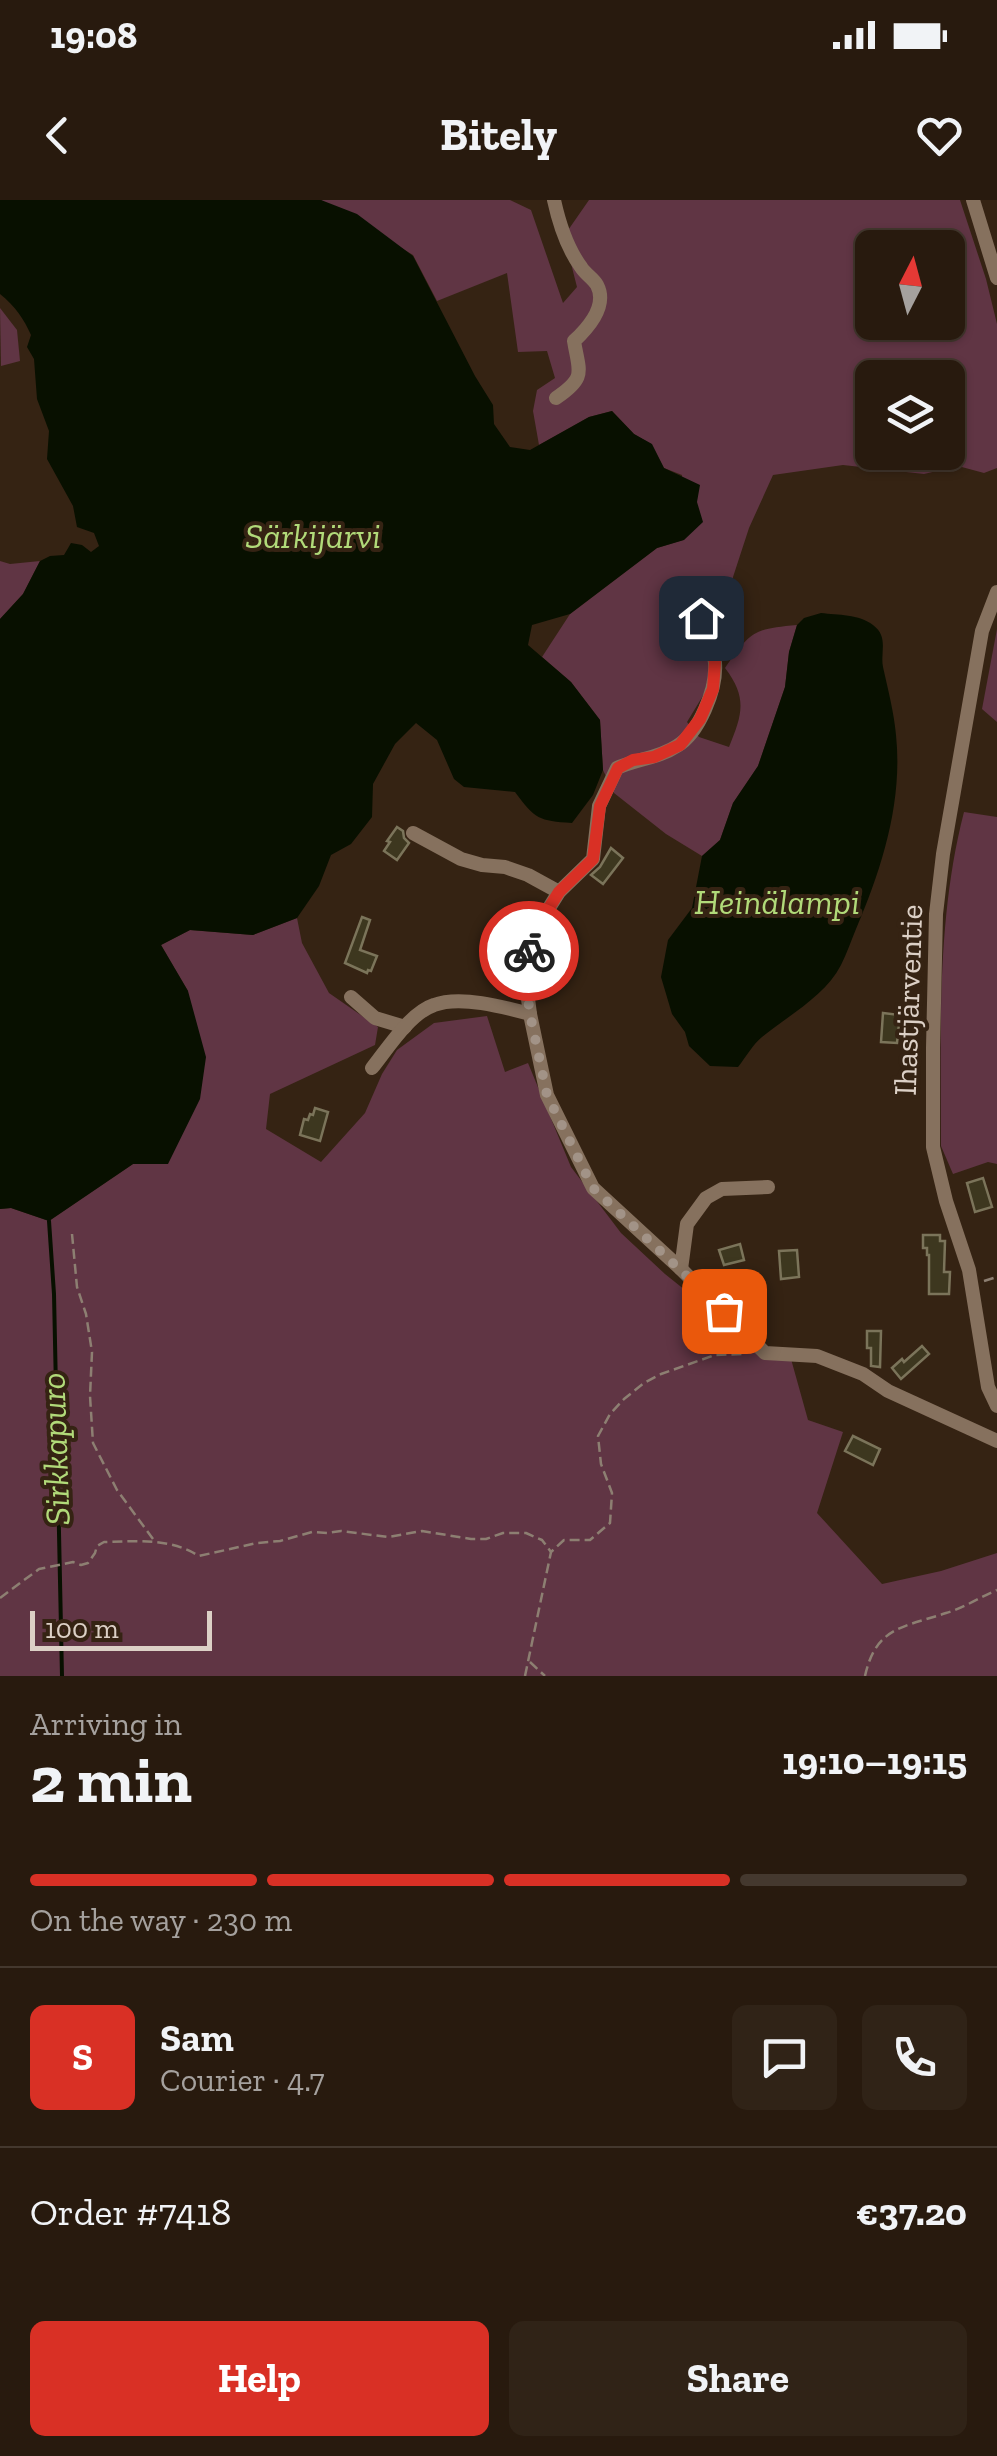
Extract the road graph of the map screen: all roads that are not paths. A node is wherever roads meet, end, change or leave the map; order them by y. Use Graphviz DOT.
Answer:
graph roads {
  1 [pos="554,200"];
  2 [pos="973,200"];
  3 [pos="997,278"];
  4 [pos="556,398"];
  5 [pos="997,592"];
  6 [pos="701,618"];
  7 [pos="413,832"];
  8 [pos="559,892"];
  9 [pos="350,998"];
  10 [pos="530,1014"];
  11 [pos="405,1026"];
  12 [pos="372,1068"];
  13 [pos="768,1187"];
  14 [pos="681,1269"];
  15 [pos="997,1406"];
  16 [pos="997,1440"];
  1 -- 4 [label="street"];
  2 -- 3 [label="street"];
  5 -- 15 [label="street, Ihastjärventie"];
  6 -- 8 [label="street"];
  7 -- 8 [label="street"];
  8 -- 10 [label="street"];
  9 -- 11 [label="street"];
  10 -- 11 [label="street"];
  10 -- 14 [label="street"];
  11 -- 12 [label="street"];
  13 -- 14 [label="street"];
  14 -- 16 [label="street"];
}
